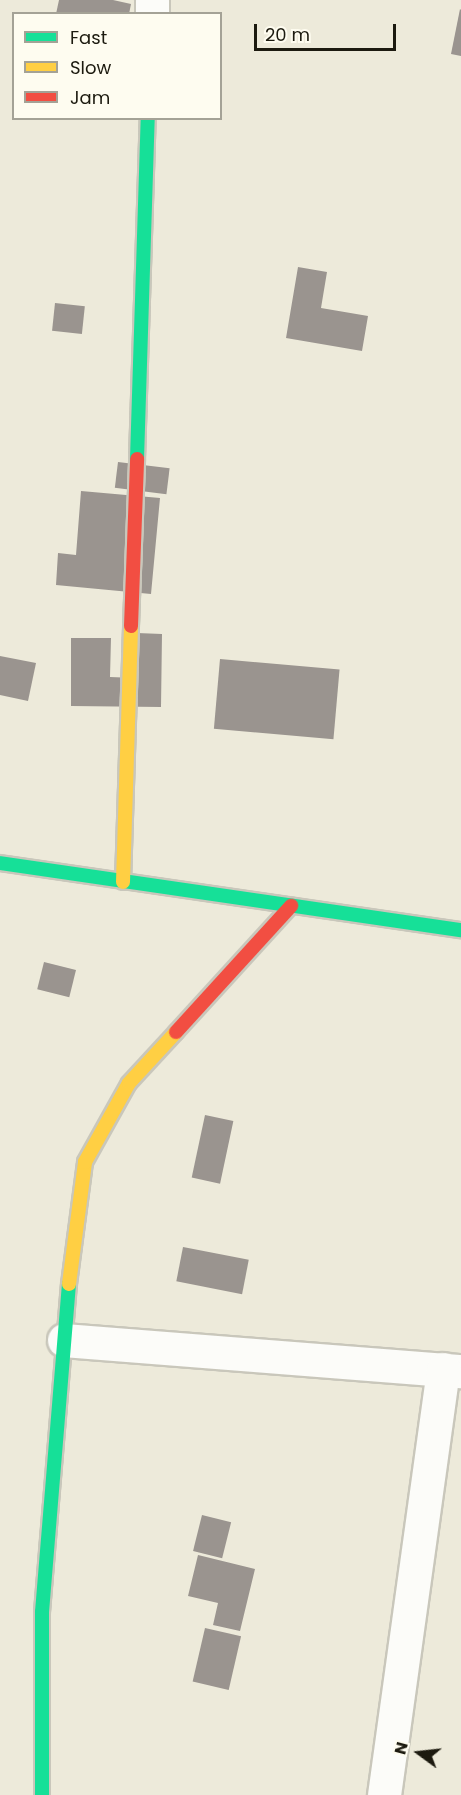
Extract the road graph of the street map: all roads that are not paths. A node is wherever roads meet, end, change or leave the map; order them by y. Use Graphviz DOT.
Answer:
graph roads {
  1 [pos="148,120"];
  2 [pos="0,863"];
  3 [pos="123,882"];
  4 [pos="291,906"];
  5 [pos="461,930"];
  6 [pos="64,1340"];
  7 [pos="452,1370"];
  8 [pos="42,1795"];
  9 [pos="384,1795"];
  1 -- 3 [label="street"];
  2 -- 3 [label="street"];
  3 -- 4 [label="street"];
  4 -- 5 [label="street"];
  4 -- 6 [label="street"];
  6 -- 7 [label="street"];
  6 -- 8 [label="street"];
  7 -- 9 [label="street"];
}
